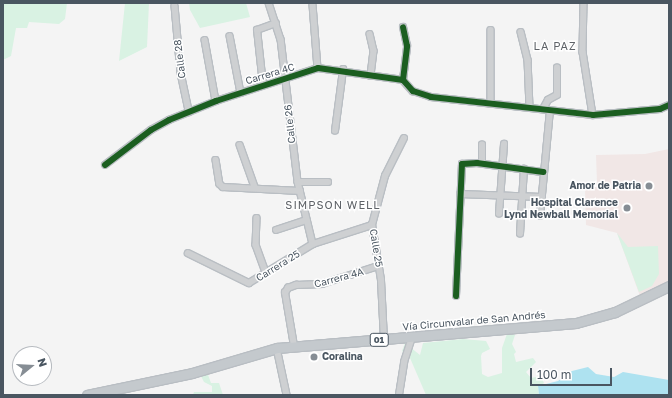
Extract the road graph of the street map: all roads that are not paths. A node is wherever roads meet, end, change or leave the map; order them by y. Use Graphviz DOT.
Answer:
graph roads {
  1 [pos="269,3"];
  2 [pos="584,3"];
  3 [pos="313,5"];
  4 [pos="175,6"];
  5 [pos="276,23"];
  6 [pos="403,27"];
  7 [pos="491,30"];
  8 [pos="521,32"];
  9 [pos="370,34"];
  10 [pos="230,36"];
  11 [pos="205,40"];
  12 [pos="318,68"];
  13 [pos="557,68"];
  14 [pos="343,70"];
  15 [pos="371,76"];
  16 [pos="286,78"];
  17 [pos="403,80"];
  18 [pos="263,85"];
  19 [pos="241,93"];
  20 [pos="216,101"];
  21 [pos="491,104"];
  22 [pos="669,105"];
  23 [pos="530,108"];
  24 [pos="543,109"];
  25 [pos="550,110"];
  26 [pos="189,112"];
  27 [pos="593,115"];
  28 [pos="335,131"];
  29 [pos="404,138"];
  30 [pos="504,144"];
  31 [pos="240,145"];
  32 [pos="482,145"];
  33 [pos="216,160"];
  34 [pos="482,164"];
  35 [pos="105,165"];
  36 [pos="502,166"];
  37 [pos="524,169"];
  38 [pos="543,172"];
  39 [pos="298,182"];
  40 [pos="328,182"];
  41 [pos="255,187"];
  42 [pos="300,191"];
  43 [pos="460,194"];
  44 [pos="500,195"];
  45 [pos="522,195"];
  46 [pos="542,197"];
  47 [pos="499,214"];
  48 [pos="540,216"];
  49 [pos="257,218"];
  50 [pos="306,220"];
  51 [pos="372,225"];
  52 [pos="276,230"];
  53 [pos="520,234"];
  54 [pos="313,244"];
  55 [pos="188,253"];
  56 [pos="378,266"];
  57 [pos="266,273"];
  58 [pos="669,286"];
  59 [pos="456,296"];
  60 [pos="412,338"];
  61 [pos="384,340"];
  62 [pos="294,346"];
  63 [pos="277,348"];
  64 [pos="87,395"];
  65 [pos="287,395"];
  66 [pos="399,395"];
  1 -- 5 [label="street, Calle 26"];
  2 -- 27 [label="street"];
  3 -- 12 [label="street"];
  4 -- 26 [label="street, Calle 28"];
  5 -- 16 [label="street, Calle 26"];
  5 -- 18 [label="street"];
  6 -- 17 [label="street"];
  7 -- 21 [label="street"];
  8 -- 23 [label="street"];
  9 -- 15 [label="street"];
  10 -- 19 [label="street"];
  11 -- 20 [label="street"];
  12 -- 14 [label="street, Carrera 4C"];
  12 -- 16 [label="street, Carrera 4C"];
  13 -- 24 [label="street"];
  14 -- 15 [label="street, Carrera 4C"];
  14 -- 28 [label="street"];
  15 -- 17 [label="street, Carrera 4C"];
  16 -- 18 [label="street, Carrera 4C"];
  16 -- 39 [label="street, Calle 26"];
  17 -- 21 [label="street"];
  18 -- 19 [label="street, Carrera 4C"];
  19 -- 20 [label="street, Carrera 4C"];
  20 -- 26 [label="street, Carrera 4C"];
  21 -- 23 [label="street"];
  22 -- 27 [label="street"];
  23 -- 24 [label="street"];
  24 -- 25 [label="street"];
  25 -- 27 [label="street"];
  25 -- 38 [label="street"];
  26 -- 35 [label="street, Carrera 4C"];
  29 -- 51 [label="street, Calle 25"];
  30 -- 36 [label="street"];
  31 -- 41 [label="street"];
  32 -- 34 [label="street"];
  33 -- 41 [label="street"];
  34 -- 36 [label="street"];
  34 -- 43 [label="street"];
  36 -- 37 [label="street"];
  36 -- 44 [label="street"];
  37 -- 38 [label="street"];
  37 -- 45 [label="street"];
  38 -- 46 [label="street"];
  39 -- 40 [label="street"];
  39 -- 42 [label="street, Calle 26"];
  41 -- 42 [label="street"];
  42 -- 50 [label="street, Calle 26"];
  43 -- 44 [label="street"];
  43 -- 59 [label="street"];
  44 -- 45 [label="street"];
  44 -- 47 [label="street"];
  45 -- 46 [label="street"];
  45 -- 53 [label="street"];
  46 -- 48 [label="street"];
  49 -- 57 [label="street"];
  50 -- 52 [label="street"];
  50 -- 54 [label="street, Calle 26"];
  51 -- 54 [label="street, Carrera 25"];
  51 -- 56 [label="street, Calle 25"];
  54 -- 57 [label="street, Carrera 25"];
  55 -- 57 [label="street, Carrera 25"];
  56 -- 61 [label="street, Calle 25"];
  56 -- 62 [label="street, Carrera 4A"];
  58 -- 60 [label="highway, Vía Circunvalar de San Andrés / 01"];
  60 -- 61 [label="highway, Vía Circunvalar de San Andrés / 01"];
  60 -- 66 [label="street"];
  61 -- 62 [label="highway, Vía Circunvalar de San Andrés / 01"];
  62 -- 63 [label="highway, Vía Circunvalar de San Andrés / 01"];
  63 -- 64 [label="highway, Vía Circunvalar de San Andrés / 01"];
  63 -- 65 [label="street"];
}
